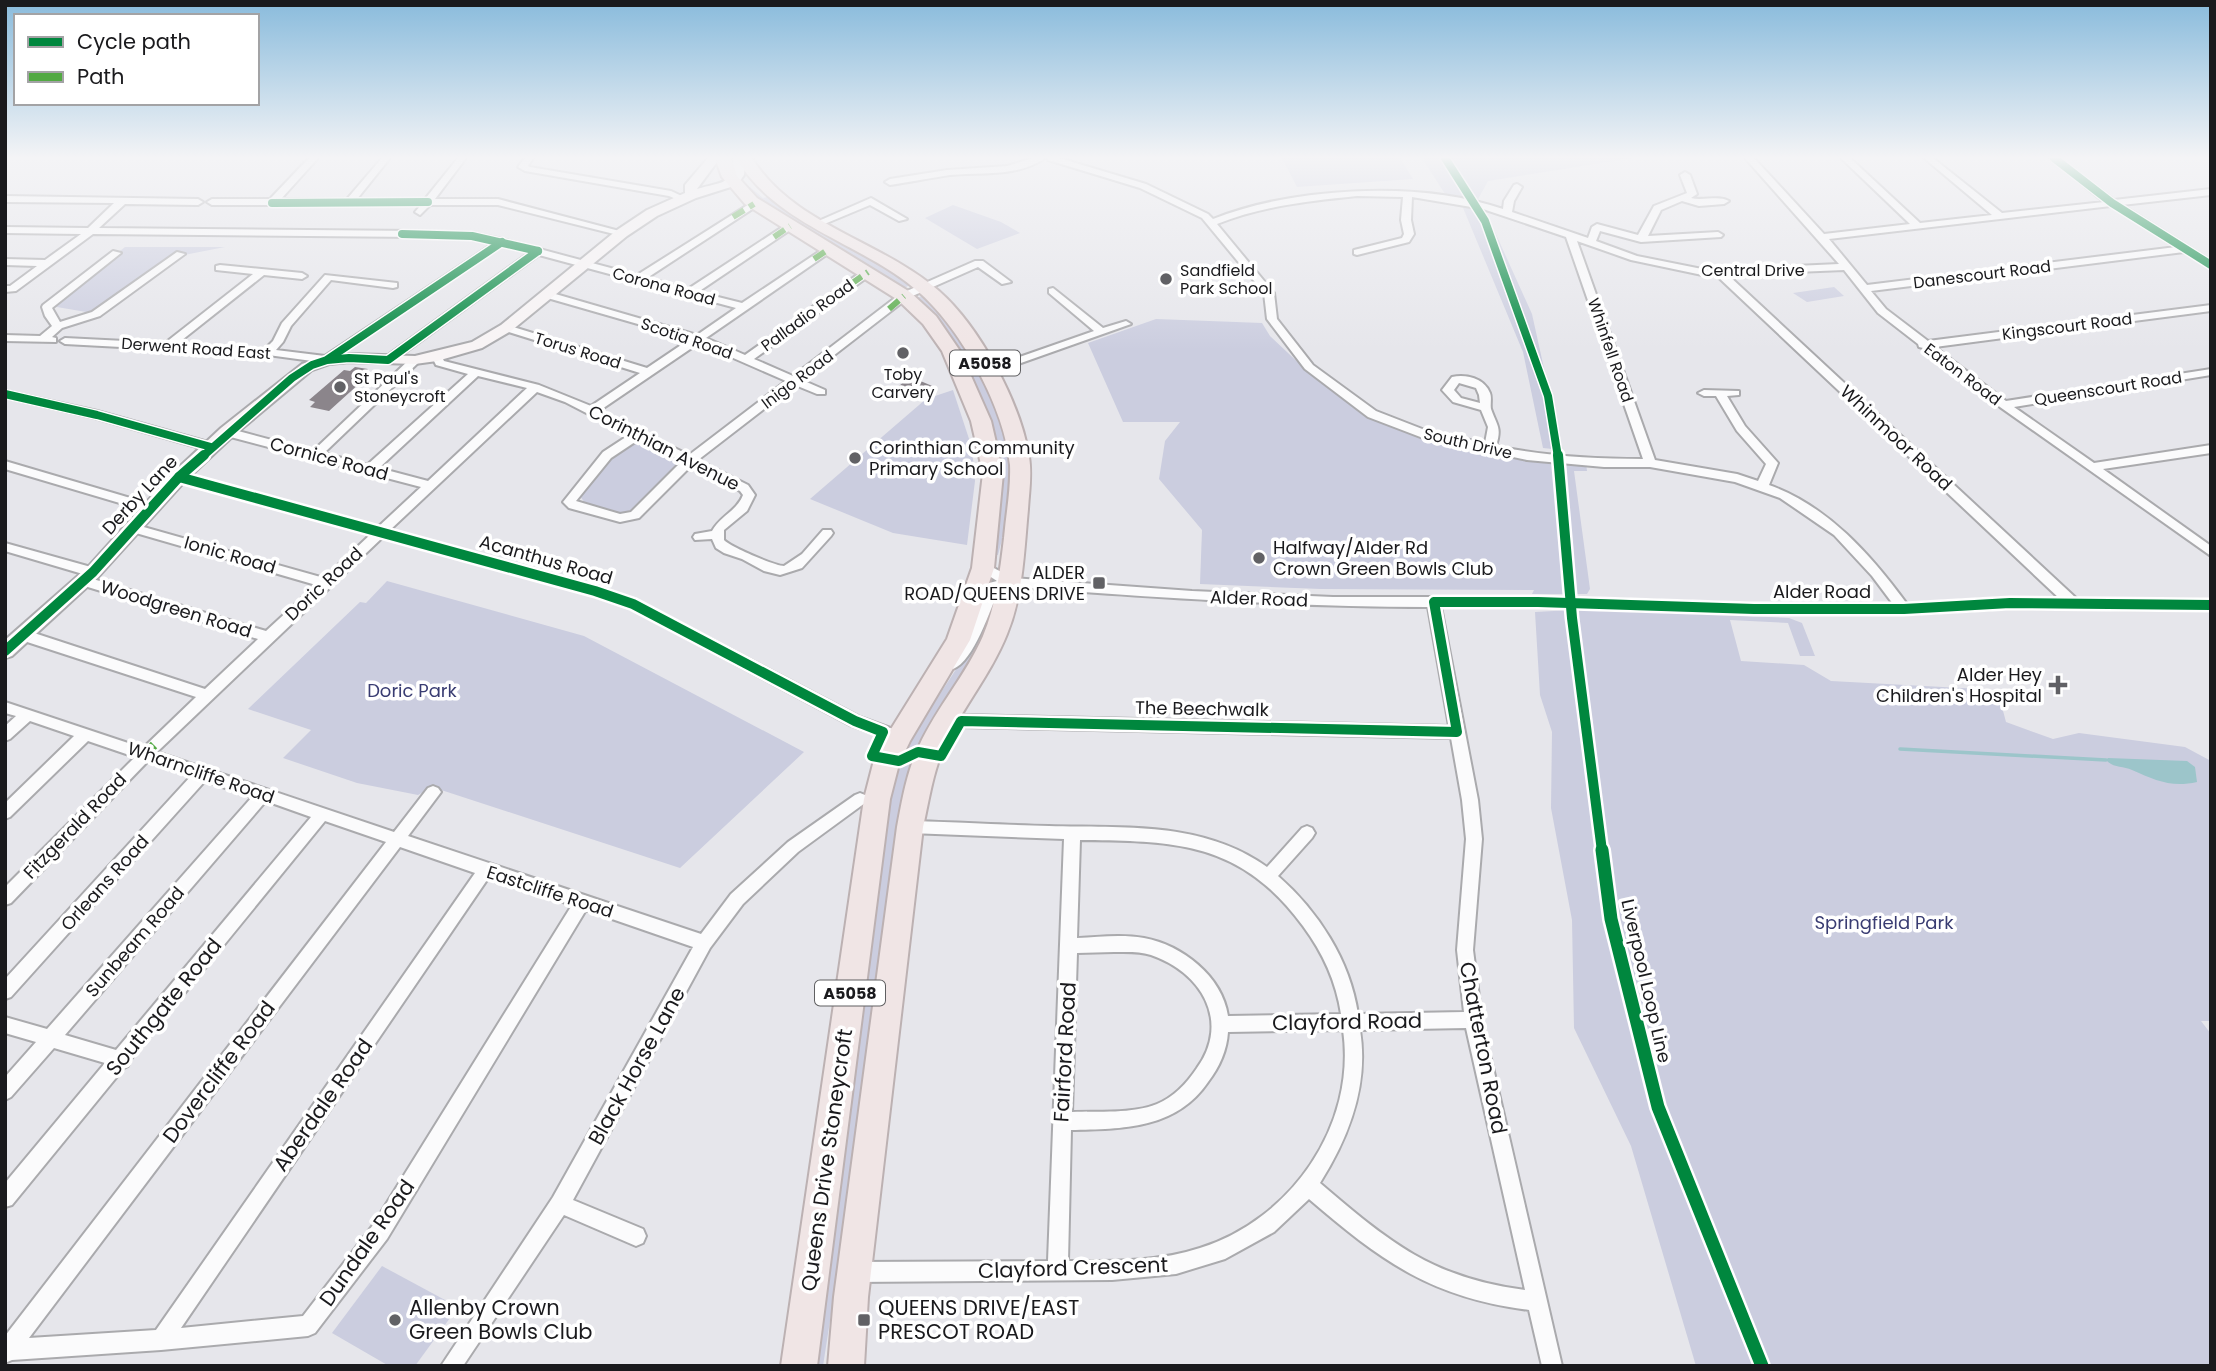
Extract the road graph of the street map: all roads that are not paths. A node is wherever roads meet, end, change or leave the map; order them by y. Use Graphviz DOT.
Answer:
graph roads {
  1 [pos="100,222"];
  2 [pos="412,222"];
  3 [pos="580,222"];
  4 [pos="639,222"];
  5 [pos="725,222"];
  6 [pos="773,222"];
  7 [pos="1406,222"];
  8 [pos="1531,222"];
  9 [pos="1650,222"];
  10 [pos="1808,222"];
  11 [pos="1914,222"];
  12 [pos="1947,222"];
  13 [pos="2142,222"];
  14 [pos="819,223"];
  15 [pos="1211,223"];
  16 [pos="1918,226"];
  17 [pos="5,230"];
  18 [pos="782,231"];
  19 [pos="88,233"];
  20 [pos="622,233"];
  21 [pos="402,234"];
  22 [pos="418,234"];
  23 [pos="433,234"];
  24 [pos="1718,235"];
  25 [pos="1571,237"];
  26 [pos="1822,237"];
  27 [pos="1641,239"];
  28 [pos="502,242"];
  29 [pos="1591,243"];
  30 [pos="2185,249"];
  31 [pos="538,251"];
  32 [pos="1357,252"];
  33 [pos="116,253"];
  34 [pos="180,254"];
  35 [pos="821,254"];
  36 [pos="2211,254"];
  37 [pos="2196,256"];
  38 [pos="5,262"];
  39 [pos="47,263"];
  40 [pos="585,264"];
  41 [pos="2211,265"];
  42 [pos="1847,267"];
  43 [pos="220,268"];
  44 [pos="1720,273"];
  45 [pos="260,274"];
  46 [pos="302,276"];
  47 [pos="860,278"];
  48 [pos="638,279"];
  49 [pos="1006,282"];
  50 [pos="393,285"];
  51 [pos="925,286"];
  52 [pos="9,289"];
  53 [pos="1863,289"];
  54 [pos="1053,291"];
  55 [pos="689,293"];
  56 [pos="548,295"];
  57 [pos="904,296"];
  58 [pos="744,307"];
  59 [pos="2211,309"];
  60 [pos="1126,324"];
  61 [pos="58,326"];
  62 [pos="506,328"];
  63 [pos="1101,332"];
  64 [pos="5,338"];
  65 [pos="697,338"];
  66 [pos="54,340"];
  67 [pos="1923,345"];
  68 [pos="168,346"];
  69 [pos="268,352"];
  70 [pos="437,357"];
  71 [pos="746,359"];
  72 [pos="327,360"];
  73 [pos="388,360"];
  74 [pos="415,360"];
  75 [pos="989,371"];
  76 [pos="476,372"];
  77 [pos="649,372"];
  78 [pos="2211,372"];
  79 [pos="796,380"];
  80 [pos="535,387"];
  81 [pos="821,392"];
  82 [pos="1704,393"];
  83 [pos="1719,393"];
  84 [pos="1735,393"];
  85 [pos="5,394"];
  86 [pos="2004,405"];
  87 [pos="1485,408"];
  88 [pos="593,410"];
  89 [pos="227,432"];
  90 [pos="637,435"];
  91 [pos="211,447"];
  92 [pos="1489,448"];
  93 [pos="2211,449"];
  94 [pos="315,455"];
  95 [pos="689,461"];
  96 [pos="1650,463"];
  97 [pos="5,465"];
  98 [pos="2092,467"];
  99 [pos="369,470"];
  100 [pos="178,477"];
  101 [pos="430,485"];
  102 [pos="1762,487"];
  103 [pos="150,508"];
  104 [pos="133,528"];
  105 [pos="381,531"];
  106 [pos="827,533"];
  107 [pos="717,534"];
  108 [pos="699,537"];
  109 [pos="2207,546"];
  110 [pos="11,549"];
  111 [pos="5,560"];
  112 [pos="983,568"];
  113 [pos="88,577"];
  114 [pos="1010,582"];
  115 [pos="326,583"];
  116 [pos="1434,602"];
  117 [pos="2073,603"];
  118 [pos="2211,605"];
  119 [pos="1904,609"];
  120 [pos="23,635"];
  121 [pos="268,637"];
  122 [pos="5,651"];
  123 [pos="930,688"];
  124 [pos="207,695"];
  125 [pos="5,707"];
  126 [pos="28,714"];
  127 [pos="947,718"];
  128 [pos="1457,732"];
  129 [pos="86,734"];
  130 [pos="5,736"];
  131 [pos="899,737"];
  132 [pos="150,750"];
  133 [pos="203,773"];
  134 [pos="433,792"];
  135 [pos="264,793"];
  136 [pos="860,799"];
  137 [pos="5,813"];
  138 [pos="322,814"];
  139 [pos="910,827"];
  140 [pos="1072,833"];
  141 [pos="1307,833"];
  142 [pos="397,839"];
  143 [pos="485,871"];
  144 [pos="1269,875"];
  145 [pos="5,898"];
  146 [pos="582,903"];
  147 [pos="704,943"];
  148 [pos="1070,946"];
  149 [pos="5,991"];
  150 [pos="1473,1020"];
  151 [pos="1355,1023"];
  152 [pos="1221,1024"];
  153 [pos="5,1025"];
  154 [pos="51,1039"];
  155 [pos="121,1060"];
  156 [pos="5,1091"];
  157 [pos="1061,1121"];
  158 [pos="1309,1186"];
  159 [pos="5,1198"];
  160 [pos="560,1204"];
  161 [pos="636,1236"];
  162 [pos="1058,1270"];
  163 [pos="854,1272"];
  164 [pos="1536,1301"];
  165 [pos="161,1340"];
  166 [pos="6,1351"];
  167 [pos="452,1366"];
  168 [pos="799,1366"];
  169 [pos="846,1366"];
  170 [pos="1552,1366"];
  1 -- 19 [label="street"];
  2 -- 21 [label="street"];
  3 -- 20 [label="street"];
  4 -- 20 [label="street, Derby Lane"];
  5 -- 48 [label="street"];
  6 -- 18 [label="highway, A5058"];
  7 -- 32 [label="street"];
  8 -- 25 [label="street, Central Drive"];
  9 -- 27 [label="street"];
  10 -- 26 [label="street, Eaton Road"];
  11 -- 16 [label="street"];
  12 -- 16 [label="street"];
  13 -- 30 [label="street"];
  14 -- 51 [label="highway, A5058"];
  15 -- 92 [label="street, South Drive"];
  16 -- 26 [label="street"];
  17 -- 19 [label="street"];
  18 -- 35 [label="highway, A5058"];
  18 -- 55 [label="street"];
  19 -- 21 [label="street"];
  19 -- 39 [label="street"];
  20 -- 40 [label="street, Derby Lane"];
  21 -- 22 [label="street"];
  23 -- 28 [label="street, Corona Road"];
  24 -- 27 [label="street"];
  25 -- 29 [label="street, Central Drive"];
  25 -- 96 [label="street, Whinfell Road"];
  26 -- 42 [label="street, Eaton Road"];
  27 -- 29 [label="street"];
  28 -- 31 [label="street, Corona Road"];
  28 -- 72 [label="street"];
  29 -- 44 [label="street, Central Drive"];
  30 -- 37 [label="street"];
  30 -- 53 [label="street, Danescourt Road"];
  31 -- 40 [label="street, Corona Road"];
  31 -- 73 [label="street"];
  33 -- 61 [label="street"];
  34 -- 61 [label="street"];
  35 -- 47 [label="highway, A5058"];
  35 -- 58 [label="street"];
  36 -- 37 [label="street"];
  37 -- 41 [label="street"];
  38 -- 39 [label="street"];
  39 -- 52 [label="street"];
  40 -- 48 [label="street, Corona Road"];
  40 -- 56 [label="street, Derby Lane"];
  42 -- 44 [label="street, Central Drive"];
  42 -- 53 [label="street, Eaton Road"];
  43 -- 45 [label="street"];
  44 -- 117 [label="street, Whinmoor Road"];
  45 -- 46 [label="street"];
  45 -- 68 [label="street"];
  47 -- 57 [label="highway, A5058"];
  47 -- 71 [label="street, Palladio Road"];
  48 -- 55 [label="street, Corona Road"];
  49 -- 51 [label="street, Inigo Road"];
  50 -- 69 [label="street"];
  51 -- 57 [label="street, Inigo Road"];
  51 -- 75 [label="highway, A5058"];
  53 -- 67 [label="street, Eaton Road"];
  54 -- 63 [label="street"];
  55 -- 58 [label="street, Corona Road"];
  56 -- 62 [label="street, Derby Lane"];
  56 -- 65 [label="street, Scotia Road"];
  57 -- 79 [label="street, Inigo Road"];
  57 -- 112 [label="highway, A5058"];
  58 -- 65 [label="street"];
  59 -- 67 [label="street, Kingscourt Road"];
  60 -- 63 [label="street"];
  61 -- 66 [label="street"];
  62 -- 70 [label="street, Derby Lane"];
  62 -- 77 [label="street, Torus Road"];
  63 -- 75 [label="street"];
  64 -- 66 [label="street, Derwent Road East"];
  65 -- 71 [label="street, Scotia Road"];
  65 -- 77 [label="street"];
  66 -- 68 [label="street, Derwent Road East"];
  67 -- 86 [label="street, Eaton Road"];
  68 -- 69 [label="street, Derwent Road East"];
  69 -- 72 [label="street, Derwent Road East"];
  70 -- 74 [label="street, Derby Lane"];
  70 -- 76 [label="street, Corinthian Avenue"];
  71 -- 79 [label="street, Scotia Road"];
  72 -- 73 [label="street, Derby Lane"];
  72 -- 89 [label="street, Derby Lane"];
  73 -- 74 [label="street, Derby Lane"];
  74 -- 94 [label="street"];
  75 -- 114 [label="highway, A5058"];
  76 -- 80 [label="street, Corinthian Avenue"];
  76 -- 99 [label="street"];
  77 -- 88 [label="street"];
  78 -- 86 [label="street, Queenscourt Road"];
  79 -- 81 [label="street, Scotia Road"];
  79 -- 95 [label="street, Inigo Road"];
  80 -- 88 [label="street, Corinthian Avenue"];
  80 -- 101 [label="street, Doric Road"];
  82 -- 83 [label="street"];
  83 -- 84 [label="street"];
  83 -- 102 [label="street"];
  85 -- 91 [label="street"];
  86 -- 98 [label="street, Eaton Road"];
  87 -- 92 [label="street"];
  88 -- 90 [label="street, Corinthian Avenue"];
  89 -- 91 [label="street, Derby Lane"];
  89 -- 94 [label="street, Cornice Road"];
  90 -- 95 [label="street, Corinthian Avenue"];
  90 -- 95 [label="street, Inigo Road"];
  91 -- 100 [label="street, Derby Lane"];
  92 -- 96 [label="street, South Drive"];
  93 -- 98 [label="street"];
  94 -- 99 [label="street, Cornice Road"];
  95 -- 107 [label="street, Corinthian Avenue"];
  96 -- 102 [label="street, South Drive"];
  97 -- 103 [label="street"];
  98 -- 109 [label="street, Eaton Road"];
  99 -- 101 [label="street, Cornice Road"];
  100 -- 103 [label="street, Derby Lane"];
  100 -- 105 [label="street, Acanthus Road"];
  101 -- 105 [label="street, Doric Road"];
  102 -- 119 [label="street, South Drive"];
  103 -- 104 [label="street, Derby Lane"];
  104 -- 113 [label="street, Derby Lane"];
  104 -- 115 [label="street, Ionic Road"];
  105 -- 115 [label="street, Doric Road"];
  105 -- 131 [label="street, Acanthus Road"];
  106 -- 107 [label="street"];
  107 -- 108 [label="street"];
  110 -- 111 [label="street"];
  110 -- 113 [label="street, Woodgreen Road"];
  112 -- 114 [label="street, Alder Road"];
  112 -- 123 [label="highway, Queens Drive Stoneycroft / A5058"];
  113 -- 120 [label="street, Derby Lane"];
  113 -- 121 [label="street, Woodgreen Road"];
  114 -- 116 [label="street, Alder Road"];
  114 -- 123 [label="street"];
  114 -- 127 [label="highway, Queens Drive Stoneycroft / A5058"];
  115 -- 121 [label="street, Doric Road"];
  116 -- 119 [label="street, Alder Road"];
  116 -- 128 [label="street, Chatterton Road"];
  117 -- 118 [label="street, Alder Road"];
  117 -- 119 [label="street, Alder Road"];
  120 -- 122 [label="street, Derby Lane"];
  120 -- 124 [label="street"];
  121 -- 124 [label="street, Doric Road"];
  123 -- 131 [label="highway, Queens Drive Stoneycroft / A5058"];
  124 -- 132 [label="street, Doric Road"];
  125 -- 126 [label="street, Wharncliffe Road"];
  126 -- 129 [label="street, Wharncliffe Road"];
  126 -- 130 [label="street"];
  127 -- 128 [label="street, The Beechwalk"];
  127 -- 139 [label="highway, Queens Drive Stoneycroft / A5058"];
  128 -- 150 [label="street, Chatterton Road"];
  129 -- 132 [label="street, Wharncliffe Road"];
  129 -- 137 [label="street"];
  131 -- 168 [label="highway, Queens Drive Stoneycroft / A5058"];
  132 -- 133 [label="street, Wharncliffe Road"];
  132 -- 145 [label="street, Fitzgerald Road"];
  133 -- 135 [label="street, Wharncliffe Road"];
  133 -- 149 [label="street, Orleans Road"];
  134 -- 142 [label="street, Dovercliffe Road"];
  135 -- 138 [label="street, Wharncliffe Road"];
  135 -- 154 [label="street, Sunbeam Road"];
  136 -- 147 [label="street, Black Horse Lane"];
  138 -- 142 [label="street, Wharncliffe Road"];
  138 -- 155 [label="street, Southgate Road"];
  139 -- 140 [label="street, Clayford Crescent"];
  139 -- 163 [label="highway, Queens Drive Stoneycroft / A5058"];
  140 -- 144 [label="street, Clayford Crescent"];
  140 -- 148 [label="street, Fairford Road"];
  141 -- 144 [label="street"];
  142 -- 143 [label="street, Eastcliffe Road"];
  142 -- 166 [label="street, Dovercliffe Road"];
  143 -- 146 [label="street, Eastcliffe Road"];
  143 -- 165 [label="street, Aberdale Road"];
  144 -- 151 [label="street, Clayford Crescent"];
  146 -- 147 [label="street, Eastcliffe Road"];
  146 -- 165 [label="street, Dundale Road"];
  147 -- 160 [label="street, Black Horse Lane"];
  148 -- 152 [label="street"];
  148 -- 157 [label="street, Fairford Road"];
  150 -- 151 [label="street, Clayford Road"];
  150 -- 164 [label="street, Chatterton Road"];
  151 -- 152 [label="street, Clayford Road"];
  151 -- 158 [label="street, Clayford Crescent"];
  152 -- 157 [label="street"];
  153 -- 154 [label="street"];
  154 -- 155 [label="street"];
  154 -- 156 [label="street, Sunbeam Road"];
  155 -- 159 [label="street, Southgate Road"];
  157 -- 162 [label="street, Fairford Road"];
  158 -- 162 [label="street, Clayford Crescent"];
  158 -- 164 [label="street"];
  160 -- 161 [label="street"];
  160 -- 167 [label="street, Black Horse Lane"];
  162 -- 163 [label="street, Clayford Crescent"];
  163 -- 169 [label="highway, Queens Drive Stoneycroft / A5058"];
  164 -- 170 [label="street, Chatterton Road"];
  165 -- 166 [label="street, Dundale Road"];
}
